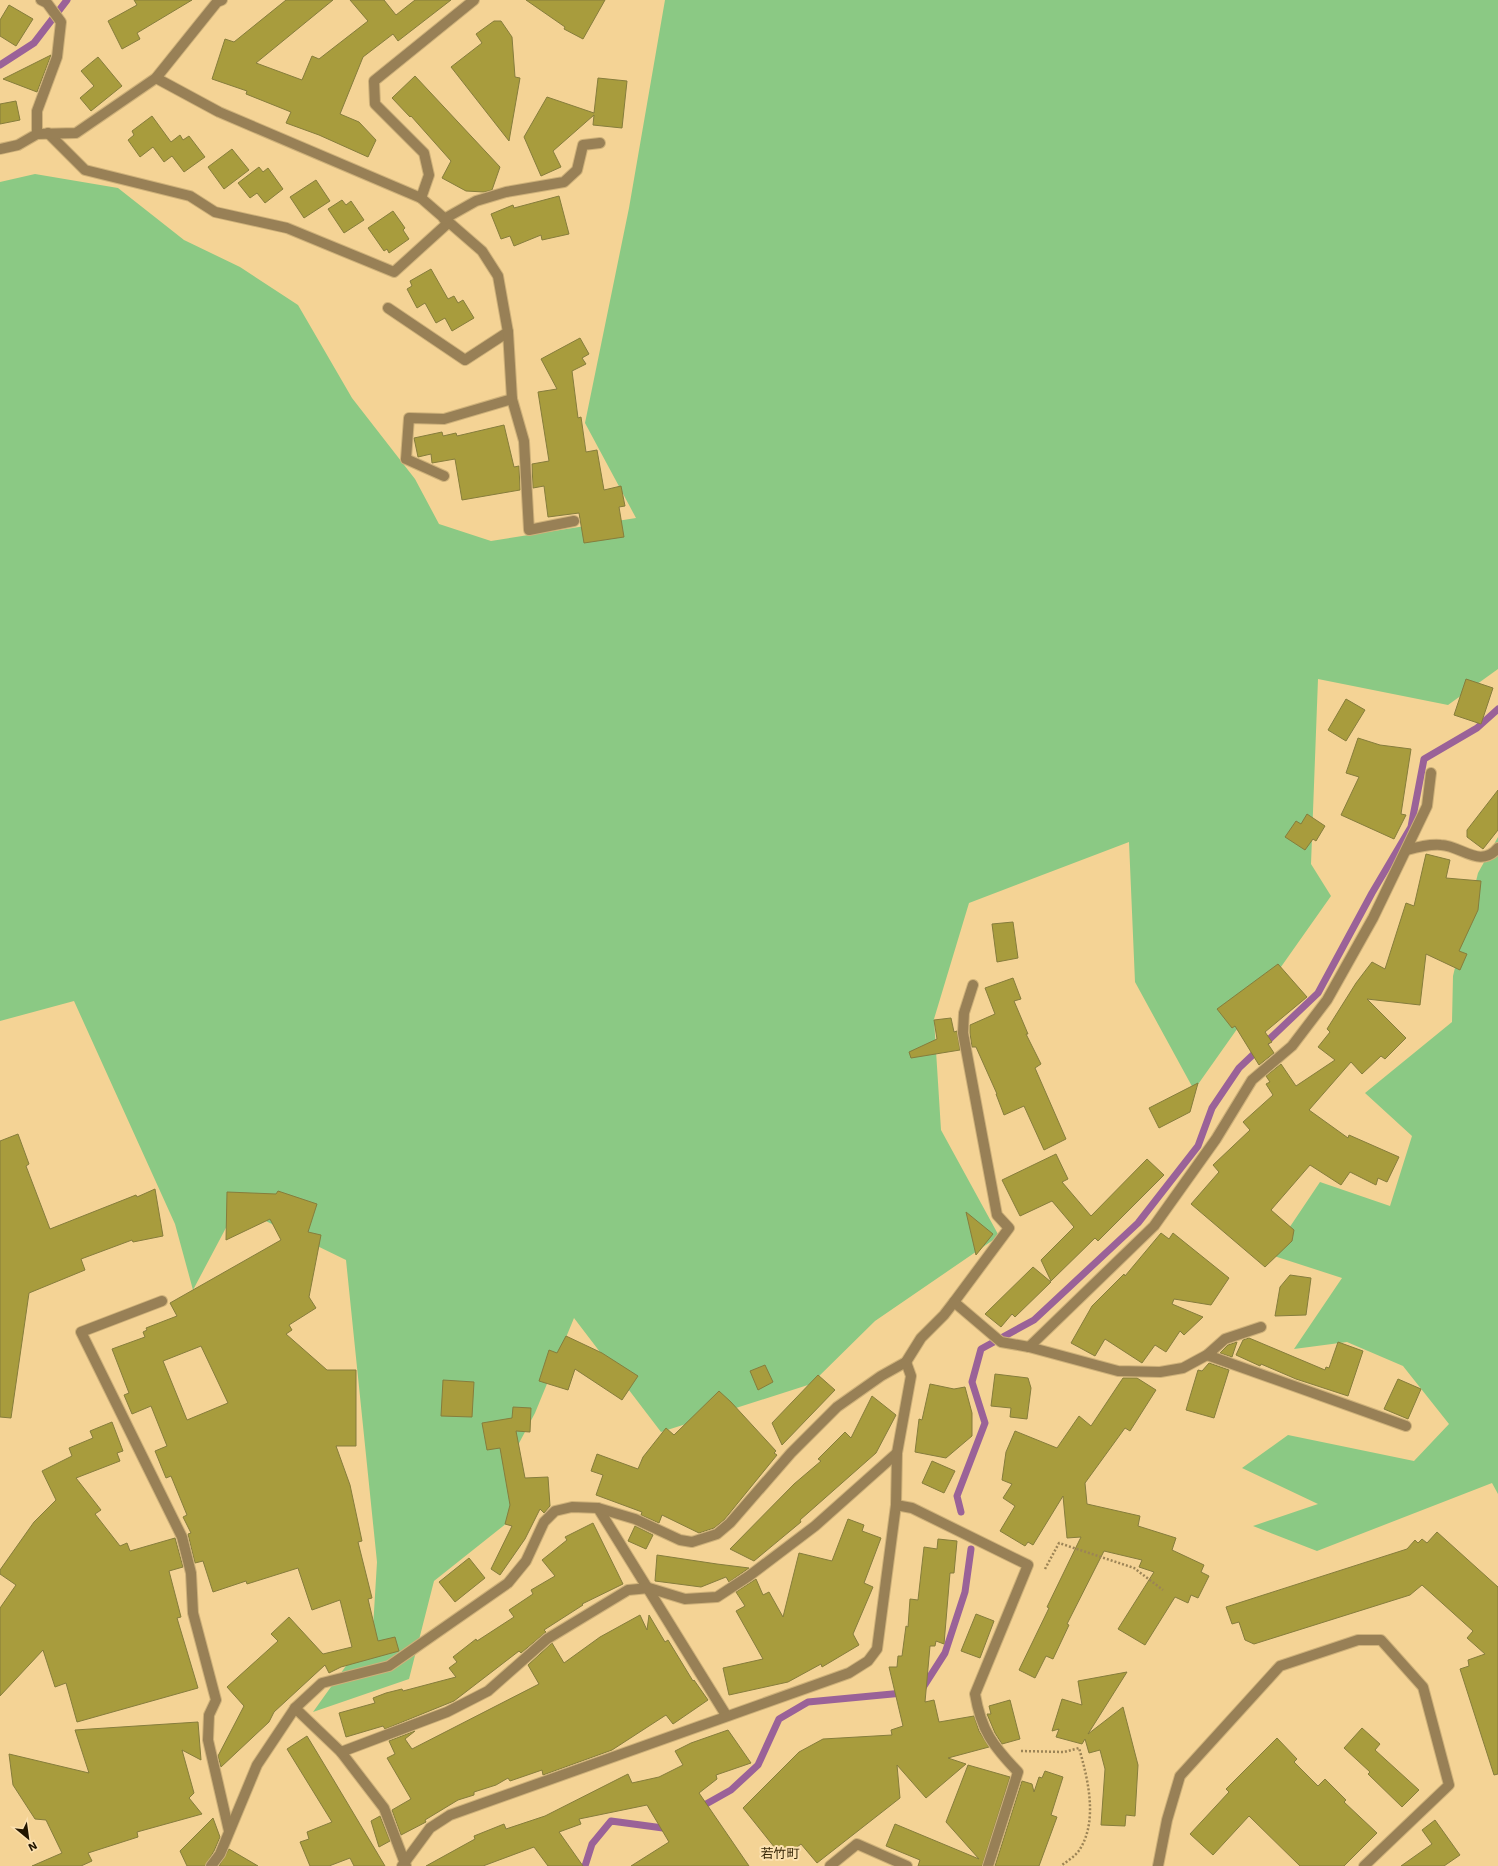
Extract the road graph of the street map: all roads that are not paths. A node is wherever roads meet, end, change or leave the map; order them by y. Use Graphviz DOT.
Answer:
graph roads {
  1 [pos="41,0"];
  2 [pos="222,0"];
  3 [pos="474,0"];
  4 [pos="156,78"];
  5 [pos="48,133"];
  6 [pos="37,134"];
  7 [pos="600,144"];
  8 [pos="0,148"];
  9 [pos="421,198"];
  10 [pos="446,221"];
  11 [pos="388,308"];
  12 [pos="508,332"];
  13 [pos="512,399"];
  14 [pos="444,476"];
  15 [pos="574,521"];
  16 [pos="1430,773"];
  17 [pos="1498,848"];
  18 [pos="1407,850"];
  19 [pos="973,985"];
  20 [pos="162,1301"];
  21 [pos="954,1302"];
  22 [pos="1261,1327"];
  23 [pos="1029,1347"];
  24 [pos="1207,1355"];
  25 [pos="906,1362"];
  26 [pos="1406,1426"];
  27 [pos="897,1453"];
  28 [pos="896,1505"];
  29 [pos="598,1508"];
  30 [pos="649,1588"];
  31 [pos="295,1708"];
  32 [pos="726,1715"];
  33 [pos="341,1752"];
  34 [pos="229,1831"];
  35 [pos="404,1865"];
  36 [pos="211,1866"];
  37 [pos="830,1866"];
  38 [pos="907,1866"];
  39 [pos="988,1866"];
  40 [pos="1158,1866"];
  41 [pos="1364,1866"];
  1 -- 6 [label="street"];
  2 -- 4 [label="street"];
  3 -- 9 [label="street"];
  4 -- 5 [label="street"];
  4 -- 9 [label="street"];
  5 -- 6 [label="street"];
  5 -- 10 [label="street"];
  6 -- 8 [label="street"];
  7 -- 10 [label="street"];
  9 -- 10 [label="street"];
  10 -- 12 [label="street"];
  11 -- 12 [label="street"];
  12 -- 13 [label="street"];
  13 -- 14 [label="street"];
  13 -- 15 [label="street"];
  16 -- 18 [label="street"];
  17 -- 18 [label="street"];
  18 -- 23 [label="street"];
  19 -- 21 [label="street"];
  20 -- 34 [label="street"];
  21 -- 23 [label="street"];
  21 -- 25 [label="street"];
  22 -- 24 [label="street"];
  23 -- 24 [label="street"];
  24 -- 26 [label="street"];
  25 -- 27 [label="street"];
  25 -- 29 [label="street"];
  27 -- 28 [label="street"];
  27 -- 30 [label="street"];
  28 -- 32 [label="street"];
  28 -- 39 [label="street"];
  29 -- 30 [label="street"];
  29 -- 31 [label="street"];
  30 -- 32 [label="street"];
  30 -- 33 [label="street"];
  31 -- 33 [label="street"];
  31 -- 34 [label="street"];
  32 -- 35 [label="street"];
  33 -- 35 [label="street"];
  34 -- 36 [label="street"];
  37 -- 38 [label="street"];
  40 -- 41 [label="street"];
}
